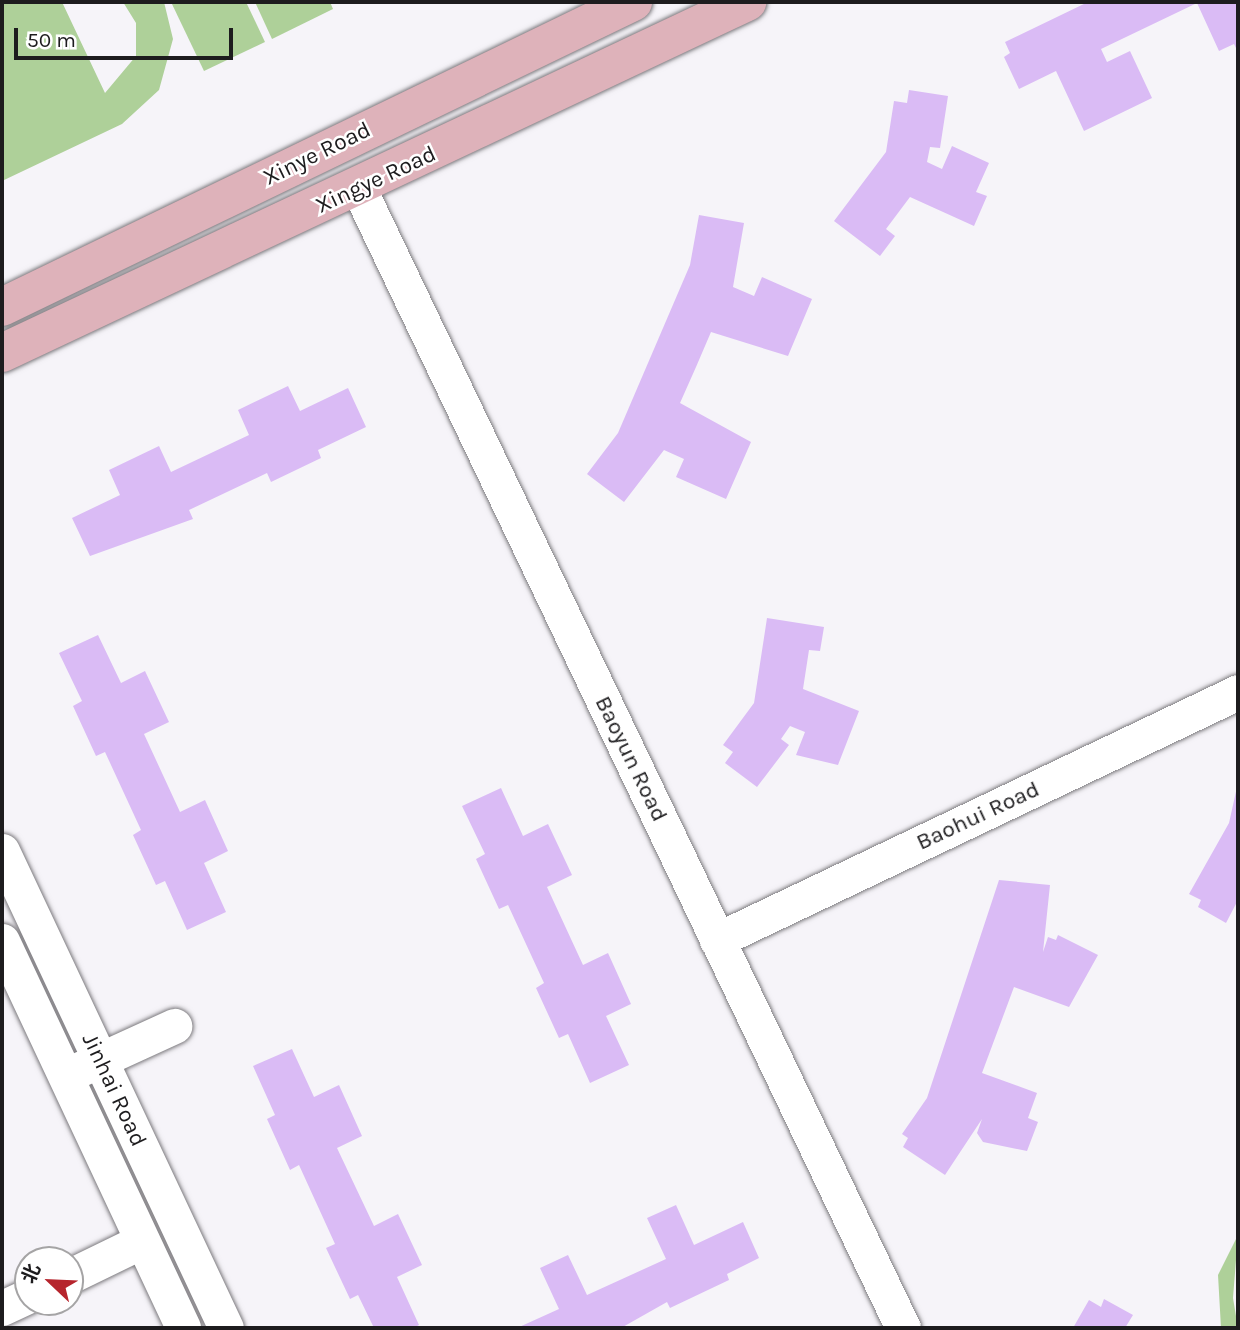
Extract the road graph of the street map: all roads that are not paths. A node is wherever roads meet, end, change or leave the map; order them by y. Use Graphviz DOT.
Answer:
graph roads {
  1 [pos="633,2"];
  2 [pos="747,2"];
  3 [pos="359,189"];
  4 [pos="2,307"];
  5 [pos="2,353"];
  6 [pos="1238,692"];
  7 [pos="2,852"];
  8 [pos="717,940"];
  9 [pos="2,941"];
  10 [pos="174,1026"];
  11 [pos="100,1060"];
  12 [pos="65,1076"];
  13 [pos="142,1241"];
  14 [pos="84,1269"];
  15 [pos="183,1328"];
  16 [pos="226,1328"];
  17 [pos="903,1328"];
  1 -- 4 [label="main road, Xinye Road"];
  2 -- 3 [label="main road, Xingye Road"];
  3 -- 5 [label="main road, Xingye Road"];
  3 -- 8 [label="street, Baoyun Road"];
  6 -- 8 [label="street, Baohui Road"];
  7 -- 11 [label="street, Jinhai Road"];
  8 -- 17 [label="street, Baoyun Road"];
  9 -- 12 [label="street, Jinhai Road"];
  10 -- 11 [label="street"];
  11 -- 12 [label="street"];
  11 -- 16 [label="street, Jinhai Road"];
  12 -- 13 [label="street, Jinhai Road"];
  13 -- 14 [label="street"];
  13 -- 15 [label="street, Jinhai Road"];
}
